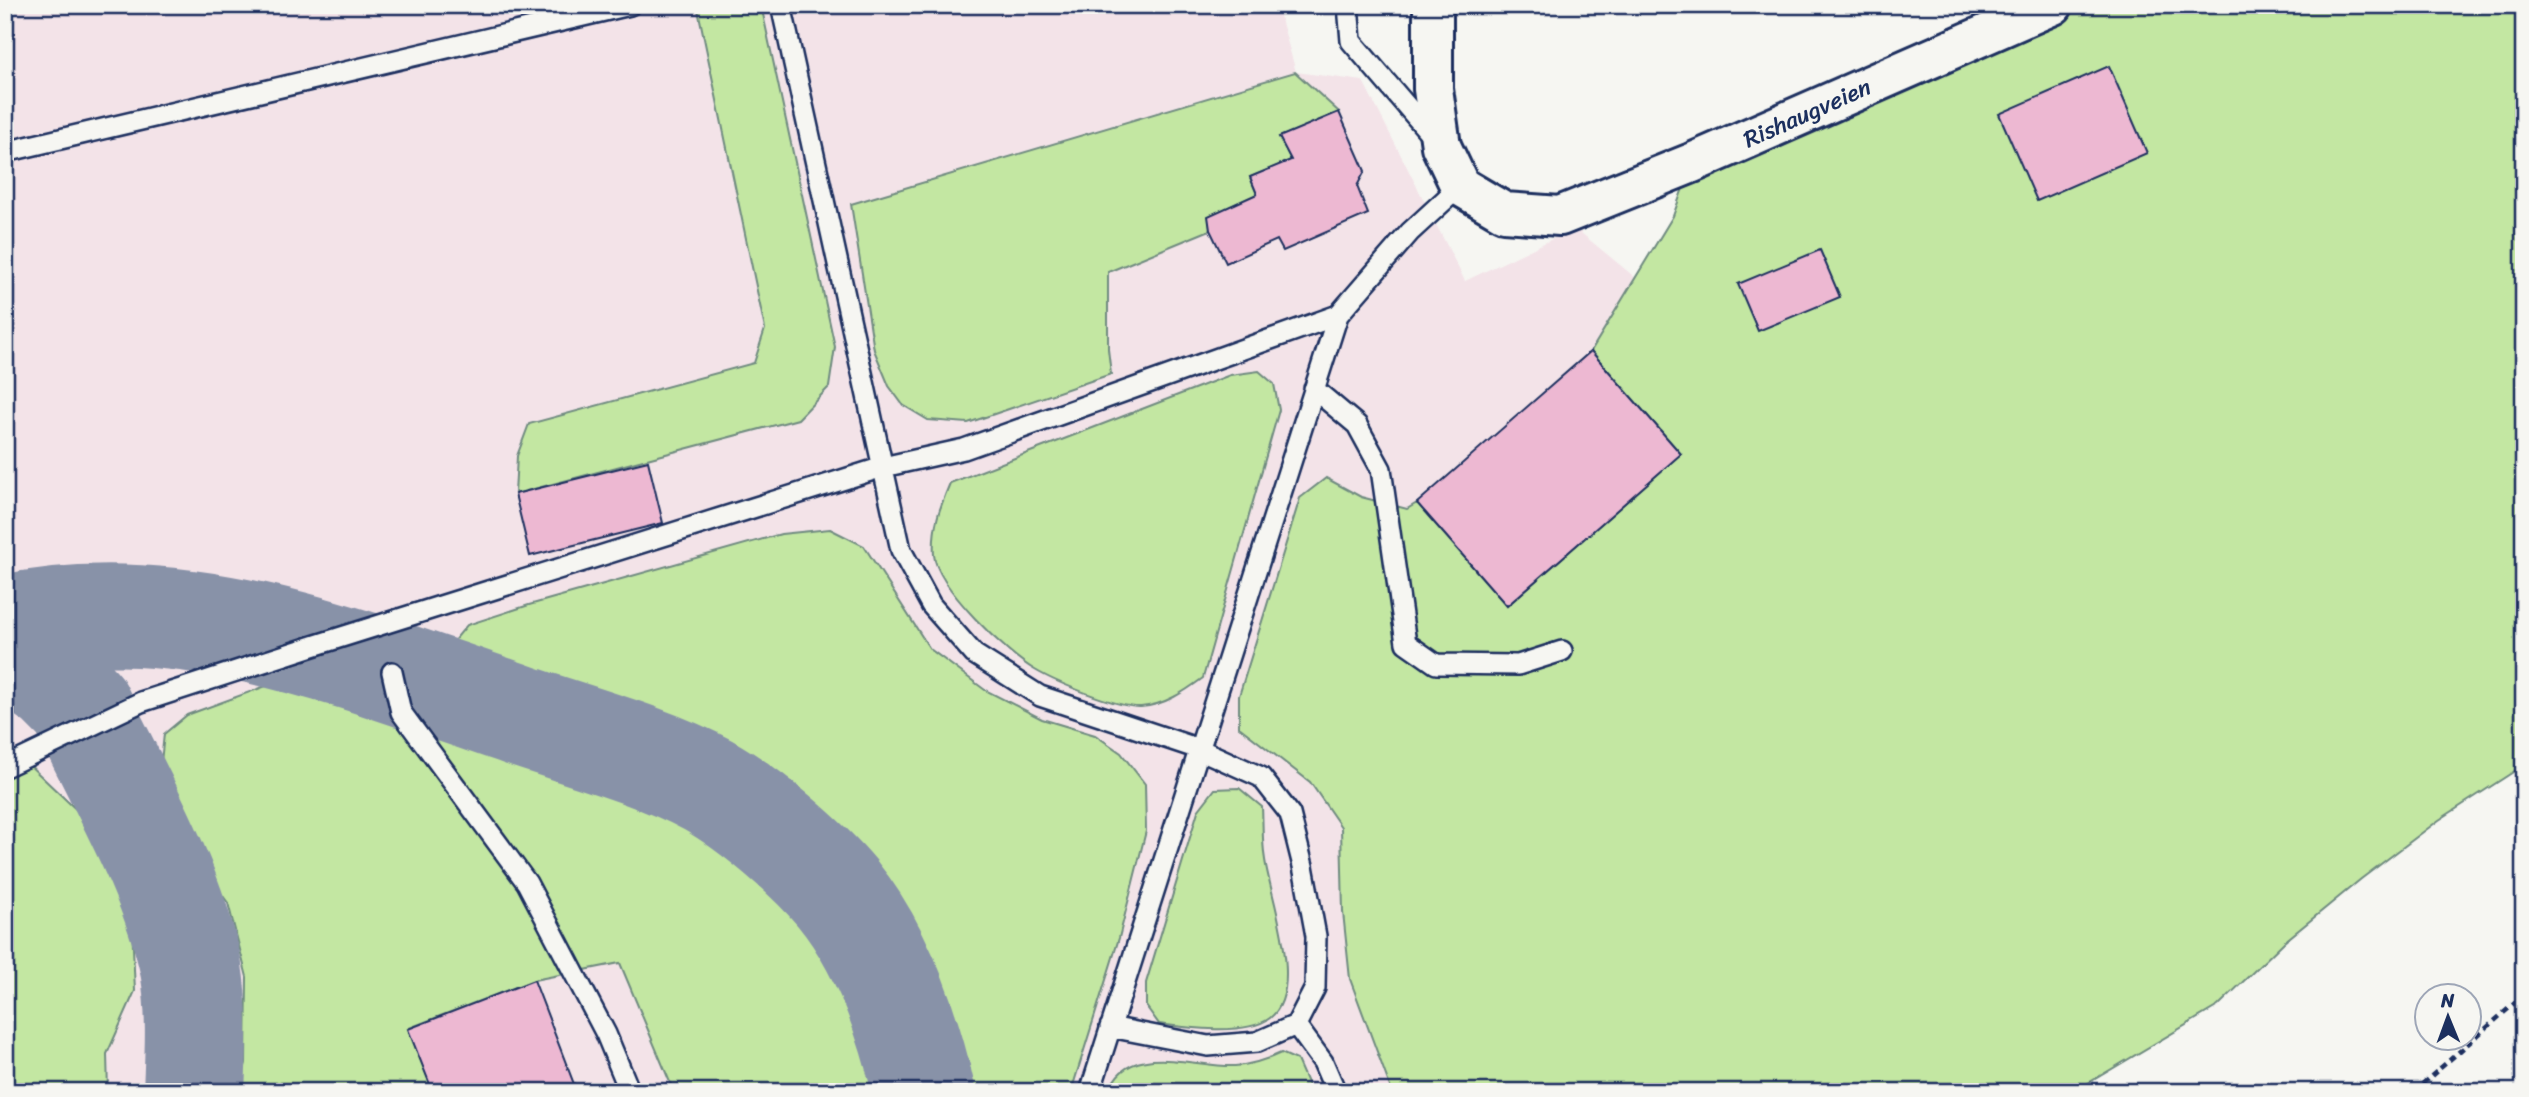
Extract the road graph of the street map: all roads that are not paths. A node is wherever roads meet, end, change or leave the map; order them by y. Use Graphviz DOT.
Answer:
graph roads {
  1 [pos="630,5"];
  2 [pos="781,5"];
  3 [pos="1348,5"];
  4 [pos="1433,5"];
  5 [pos="2053,5"];
  6 [pos="1441,146"];
  7 [pos="5,152"];
  8 [pos="1460,186"];
  9 [pos="1338,315"];
  10 [pos="1314,389"];
  11 [pos="883,467"];
  12 [pos="1562,651"];
  13 [pos="392,672"];
  14 [pos="1199,749"];
  15 [pos="5,767"];
  16 [pos="1296,1025"];
  17 [pos="1110,1027"];
  18 [pos="630,1092"];
  19 [pos="1090,1092"];
  20 [pos="1336,1092"];
  1 -- 7 [label="lane"];
  2 -- 11 [label="lane"];
  3 -- 6 [label="lane"];
  4 -- 6 [label="street"];
  5 -- 8 [label="street, Rishaugveien"];
  6 -- 8 [label="street"];
  8 -- 9 [label="lane"];
  9 -- 10 [label="lane"];
  9 -- 11 [label="lane"];
  10 -- 12 [label="lane"];
  10 -- 14 [label="lane"];
  11 -- 14 [label="lane"];
  11 -- 15 [label="lane"];
  13 -- 18 [label="lane"];
  14 -- 16 [label="lane"];
  14 -- 17 [label="lane"];
  16 -- 17 [label="lane"];
  16 -- 20 [label="lane"];
  17 -- 19 [label="lane"];
}
